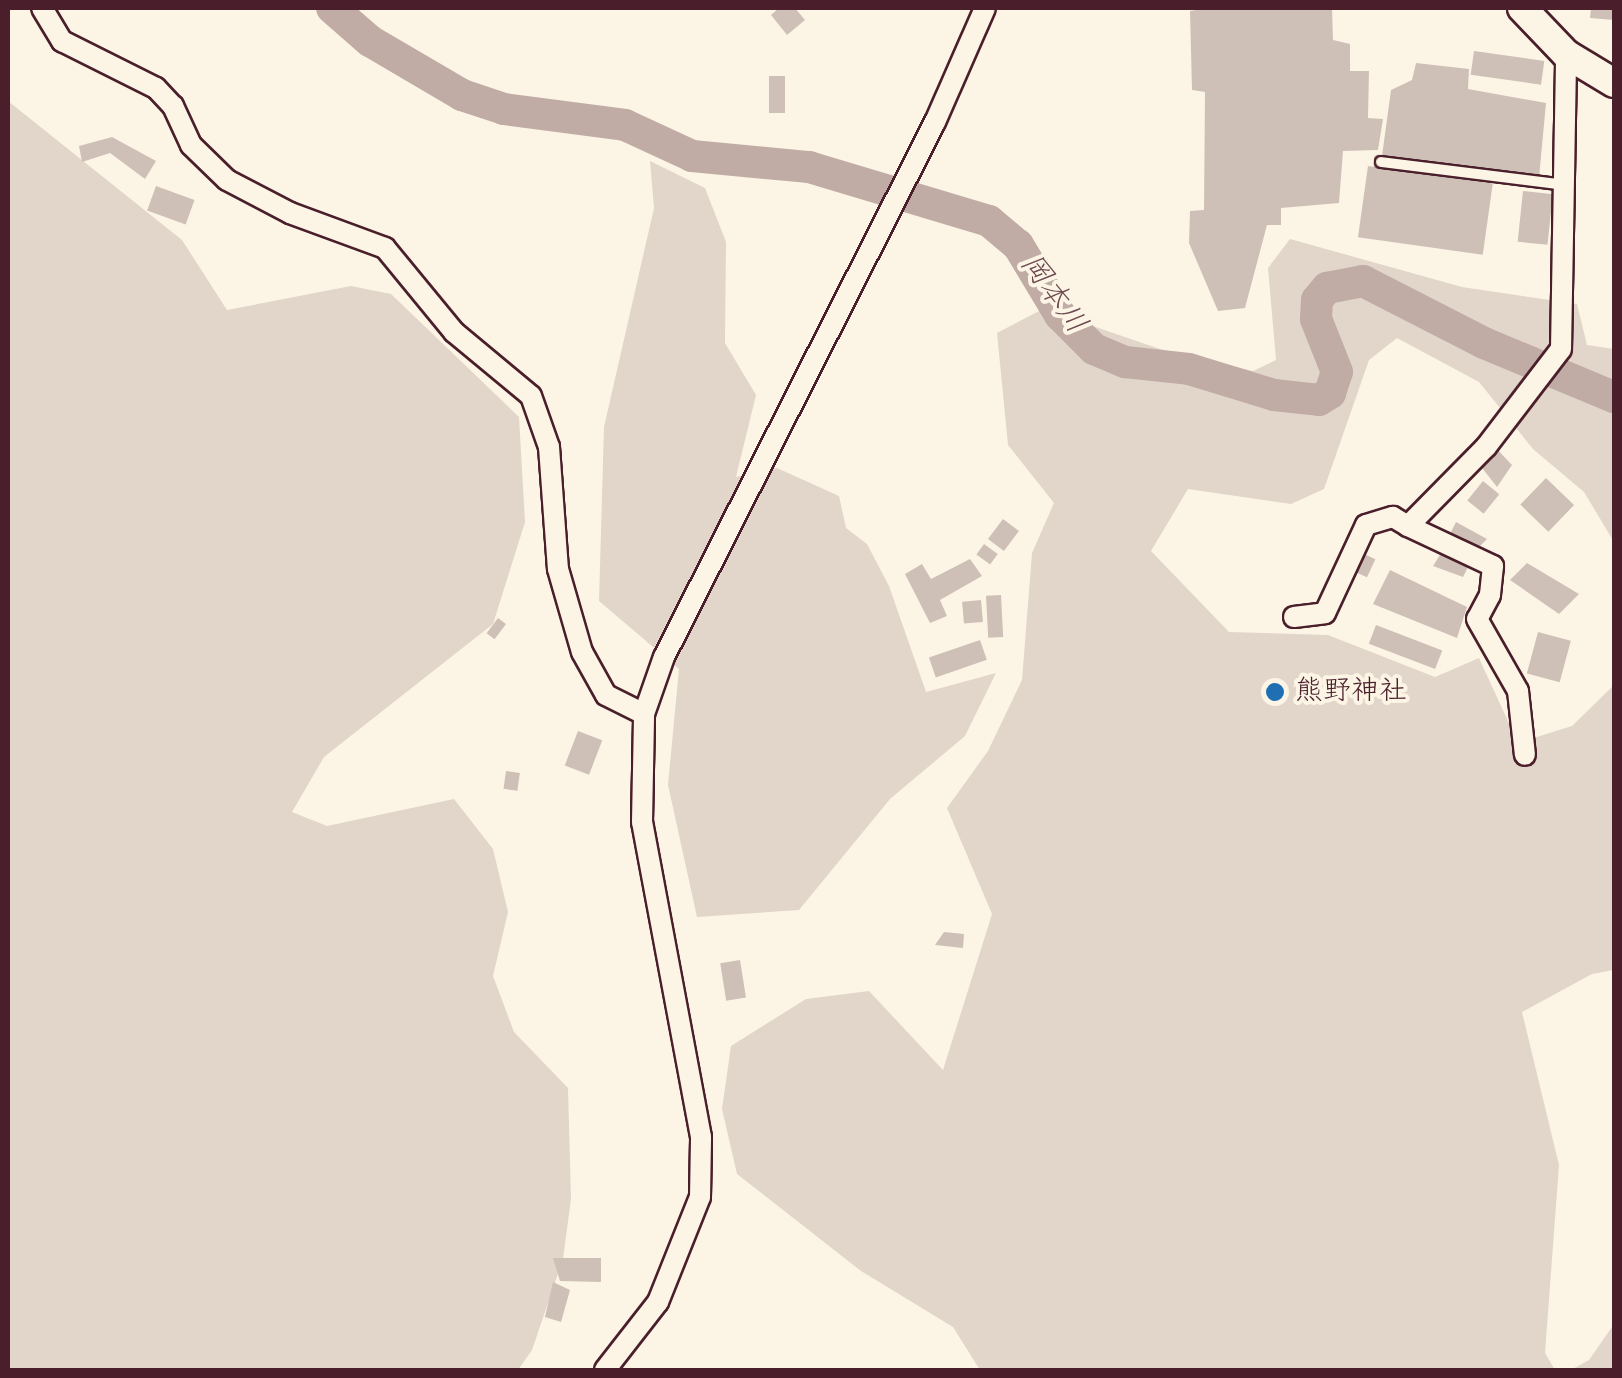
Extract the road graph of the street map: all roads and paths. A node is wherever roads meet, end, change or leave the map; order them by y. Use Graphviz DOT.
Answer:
graph roads {
  1 [pos="42,8"];
  2 [pos="985,8"];
  3 [pos="1522,8"];
  4 [pos="1566,54"];
  5 [pos="1614,83"];
  6 [pos="1381,162"];
  7 [pos="1566,186"];
  8 [pos="1408,526"];
  9 [pos="1294,616"];
  10 [pos="644,714"];
  11 [pos="1525,755"];
  12 [pos="605,1370"];
  1 -- 10 [label="street"];
  2 -- 10 [label="street"];
  3 -- 4 [label="main road"];
  4 -- 5 [label="main road"];
  4 -- 7 [label="street"];
  6 -- 7 [label="lane"];
  7 -- 8 [label="street"];
  8 -- 9 [label="street"];
  8 -- 11 [label="street"];
  10 -- 12 [label="street"];
}
